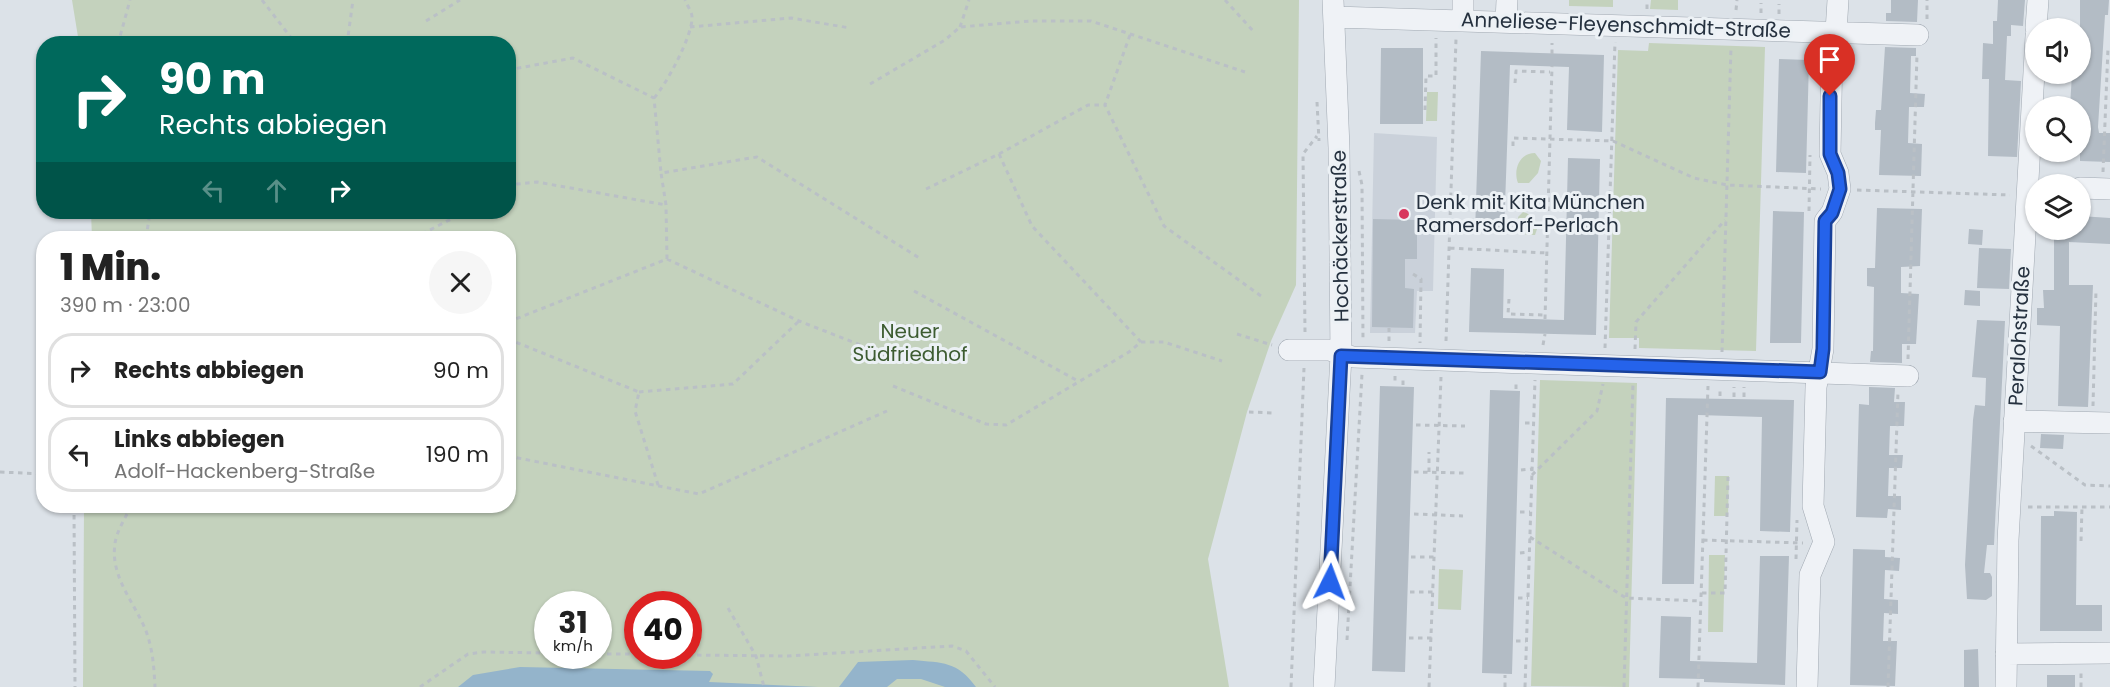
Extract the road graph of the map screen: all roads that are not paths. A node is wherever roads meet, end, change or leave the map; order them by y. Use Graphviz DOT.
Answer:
graph roads {
  1 [pos="1507,0"];
  2 [pos="1839,0"];
  3 [pos="2037,0"];
  4 [pos="1334,9"];
  5 [pos="1367,9"];
  6 [pos="1463,10"];
  7 [pos="2036,18"];
  8 [pos="1506,22"];
  9 [pos="1836,32"];
  10 [pos="1918,35"];
  11 [pos="2034,84"];
  12 [pos="2031,174"];
  13 [pos="2091,188"];
  14 [pos="2106,189"];
  15 [pos="2026,240"];
  16 [pos="1288,348"];
  17 [pos="1341,356"];
  18 [pos="1820,372"];
  19 [pos="1903,376"];
  20 [pos="2014,421"];
  21 [pos="2101,423"];
  22 [pos="2006,654"];
  23 [pos="2110,654"];
  24 [pos="1324,687"];
  25 [pos="1807,687"];
  26 [pos="2006,687"];
  1 -- 8 [label="street"];
  2 -- 9 [label="street"];
  3 -- 7 [label="street"];
  4 -- 5 [label="street, Anneliese-Fleyenschmidt-Straße"];
  4 -- 17 [label="street, Hochäckerstraße"];
  5 -- 6 [label="street, Anneliese-Fleyenschmidt-Straße"];
  6 -- 8 [label="street, Anneliese-Fleyenschmidt-Straße"];
  8 -- 9 [label="street, Anneliese-Fleyenschmidt-Straße"];
  9 -- 10 [label="street, Anneliese-Fleyenschmidt-Straße"];
  9 -- 18 [label="street"];
  11 -- 12 [label="street, Peralohstraße"];
  13 -- 14 [label="street"];
  15 -- 20 [label="street, Peralohstraße"];
  16 -- 17 [label="street"];
  17 -- 18 [label="street"];
  17 -- 24 [label="street, Hochäckerstraße"];
  18 -- 19 [label="street"];
  18 -- 25 [label="street"];
  20 -- 21 [label="street, Peralohstraße"];
  20 -- 22 [label="street, Peralohstraße"];
  22 -- 23 [label="street"];
  22 -- 26 [label="street, Peralohstraße"];
}
